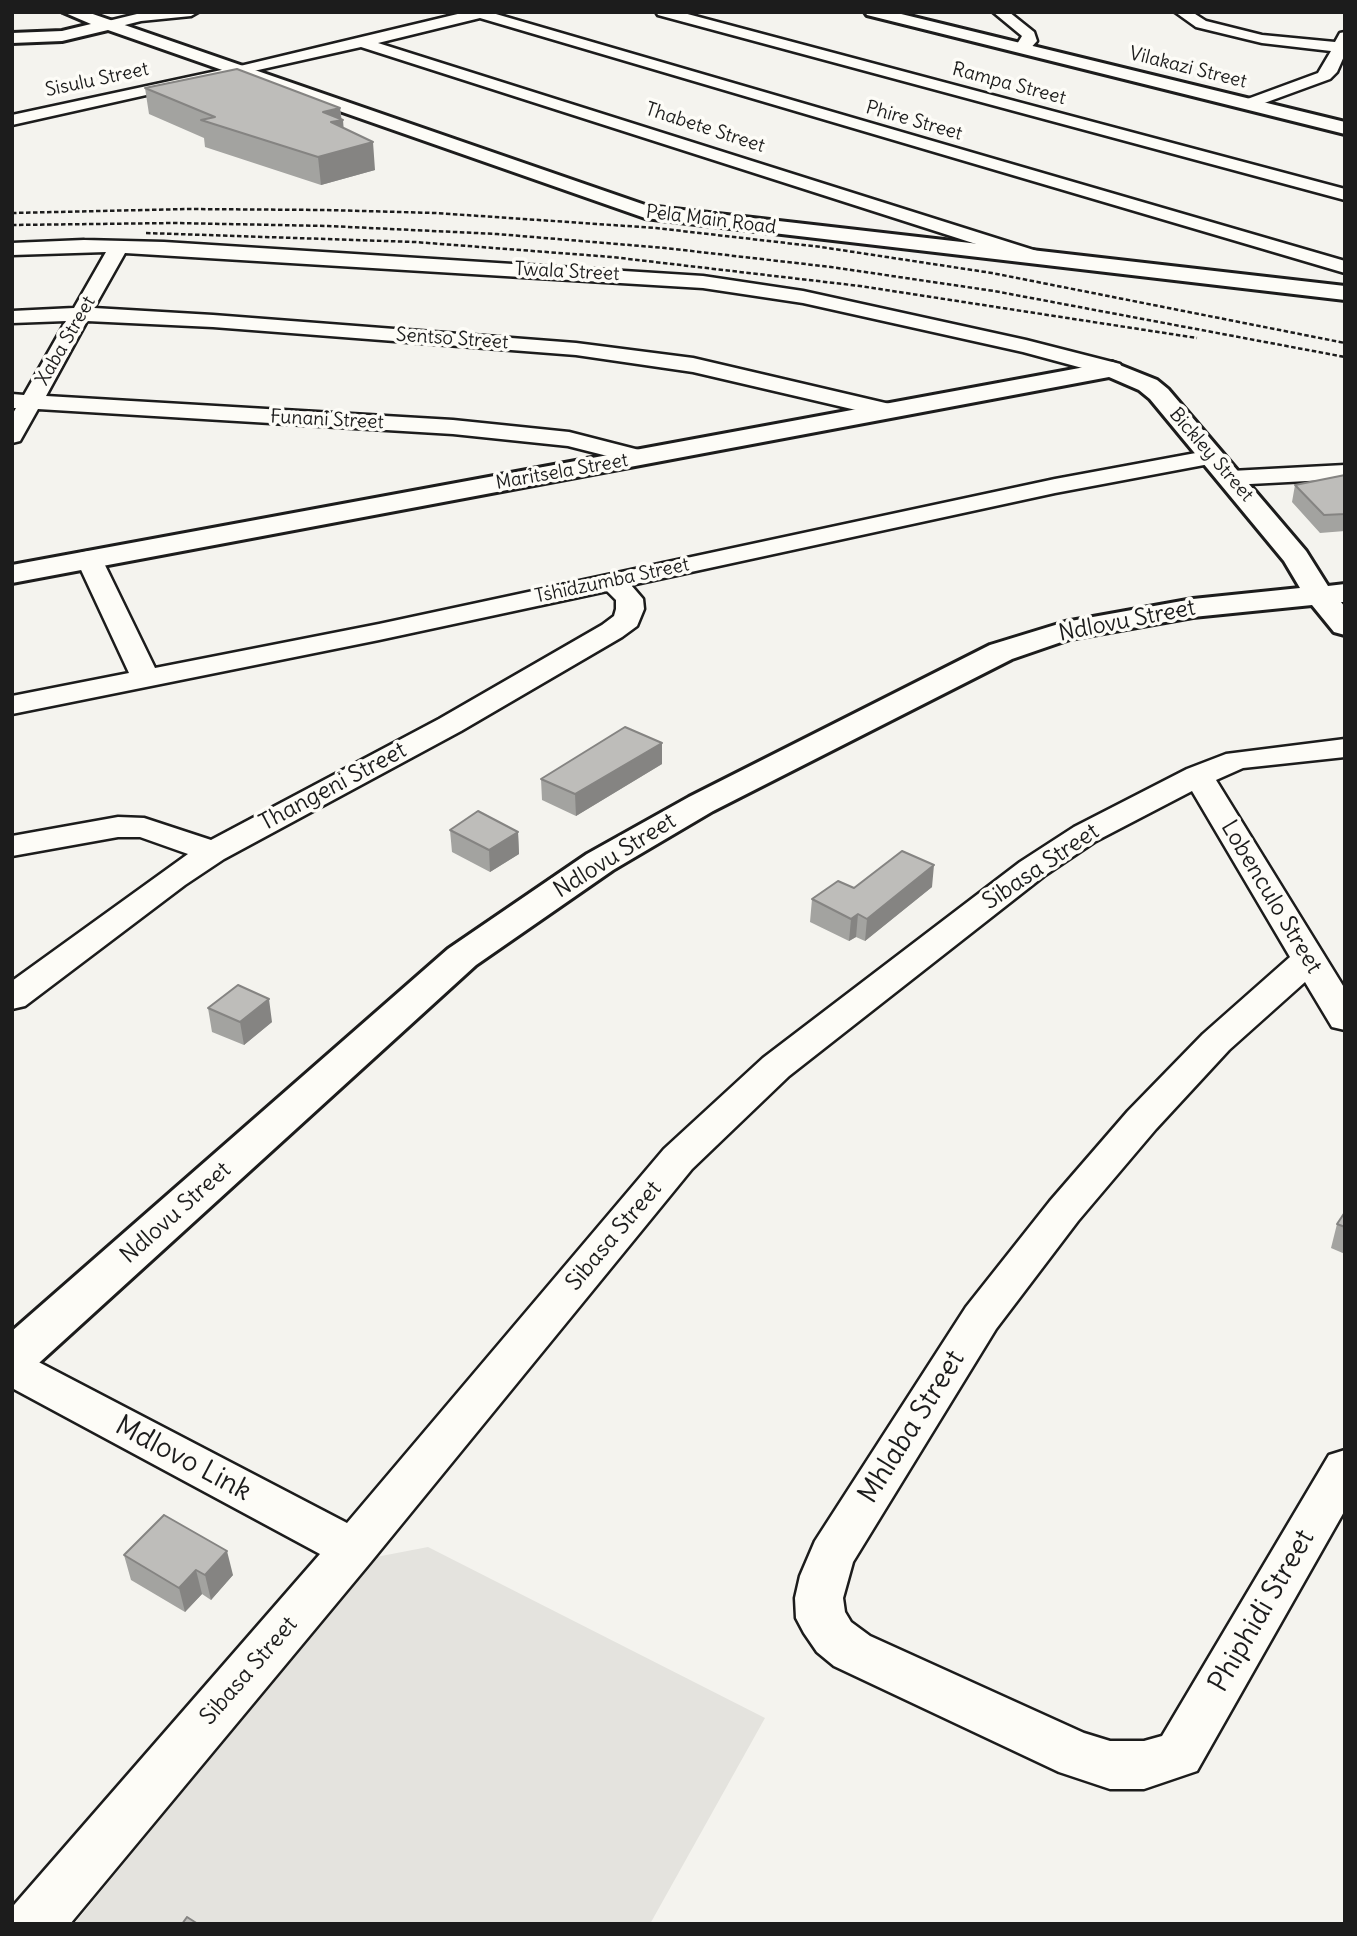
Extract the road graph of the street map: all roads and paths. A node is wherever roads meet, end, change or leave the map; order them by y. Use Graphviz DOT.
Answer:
graph roads {
  1 [pos="71,12"];
  2 [pos="191,12"];
  3 [pos="663,12"];
  4 [pos="873,12"];
  5 [pos="1000,12"];
  6 [pos="1182,12"];
  7 [pos="474,13"];
  8 [pos="105,26"];
  9 [pos="12,38"];
  10 [pos="364,43"];
  11 [pos="1343,44"];
  12 [pos="1022,49"];
  13 [pos="240,71"];
  14 [pos="1248,104"];
  15 [pos="12,120"];
  16 [pos="1345,128"];
  17 [pos="1345,195"];
  18 [pos="120,246"];
  19 [pos="12,249"];
  20 [pos="1032,256"];
  21 [pos="1345,267"];
  22 [pos="1345,293"];
  23 [pos="80,314"];
  24 [pos="12,317"];
  25 [pos="1112,369"];
  26 [pos="22,401"];
  27 [pos="886,410"];
  28 [pos="12,436"];
  29 [pos="639,457"];
  30 [pos="1212,457"];
  31 [pos="1345,472"];
  32 [pos="1231,478"];
  33 [pos="89,559"];
  34 [pos="12,573"];
  35 [pos="612,580"];
  36 [pos="1336,592"];
  37 [pos="1345,626"];
  38 [pos="146,678"];
  39 [pos="12,705"];
  40 [pos="1345,748"];
  41 [pos="1198,776"];
  42 [pos="12,846"];
  43 [pos="213,852"];
  44 [pos="1308,960"];
  45 [pos="12,998"];
  46 [pos="1345,1018"];
  47 [pos="12,1359"];
  48 [pos="12,1368"];
  49 [pos="1345,1468"];
  50 [pos="353,1549"];
  51 [pos="1179,1754"];
  52 [pos="34,1924"];
  1 -- 8 [label="street, Pela Main Road"];
  2 -- 8 [label="street"];
  3 -- 17 [label="street, Rampa Street"];
  4 -- 12 [label="street, Vilakazi Street"];
  5 -- 12 [label="street"];
  6 -- 11 [label="street"];
  7 -- 10 [label="street, Sisulu Street"];
  7 -- 21 [label="street, Phire Street"];
  8 -- 9 [label="street"];
  8 -- 13 [label="street, Pela Main Road"];
  10 -- 13 [label="street, Sisulu Street"];
  10 -- 20 [label="street, Thabete Street"];
  11 -- 14 [label="street"];
  12 -- 14 [label="street, Vilakazi Street"];
  13 -- 15 [label="street, Sisulu Street"];
  13 -- 20 [label="street, Pela Main Road"];
  14 -- 16 [label="street, Vilakazi Street"];
  18 -- 19 [label="street, Twala Street"];
  18 -- 23 [label="street, Xaba Street"];
  18 -- 25 [label="street, Twala Street"];
  20 -- 22 [label="street, Pela Main Road"];
  23 -- 24 [label="street, Sentso Street"];
  23 -- 26 [label="street, Xaba Street"];
  23 -- 27 [label="street, Sentso Street"];
  25 -- 27 [label="street, Maritsela Street"];
  25 -- 30 [label="street, Bickley Street"];
  26 -- 28 [label="street, Xaba Street"];
  26 -- 29 [label="street, Funani Street"];
  27 -- 29 [label="street, Maritsela Street"];
  29 -- 33 [label="street, Maritsela Street"];
  30 -- 32 [label="street, Bickley Street"];
  30 -- 35 [label="street, Tshidzumba Street"];
  31 -- 32 [label="street"];
  32 -- 36 [label="street, Bickley Street"];
  33 -- 34 [label="street, Maritsela Street"];
  33 -- 38 [label="street"];
  35 -- 38 [label="street, Tshidzumba Street"];
  35 -- 43 [label="street, Thangeni Street"];
  36 -- 37 [label="street, Bickley Street"];
  36 -- 47 [label="street, Ndlovu Street"];
  38 -- 39 [label="street, Tshidzumba Street"];
  40 -- 41 [label="street, Sibasa Street"];
  41 -- 44 [label="street, Lobenculo Street"];
  41 -- 50 [label="street, Sibasa Street"];
  42 -- 43 [label="street"];
  43 -- 45 [label="street, Thangeni Street"];
  44 -- 46 [label="street, Lobenculo Street"];
  44 -- 51 [label="street, Mhlaba Street"];
  48 -- 50 [label="street, Mdlovo Link"];
  49 -- 51 [label="street, Phiphidi Street"];
  50 -- 52 [label="street, Sibasa Street"];
}
